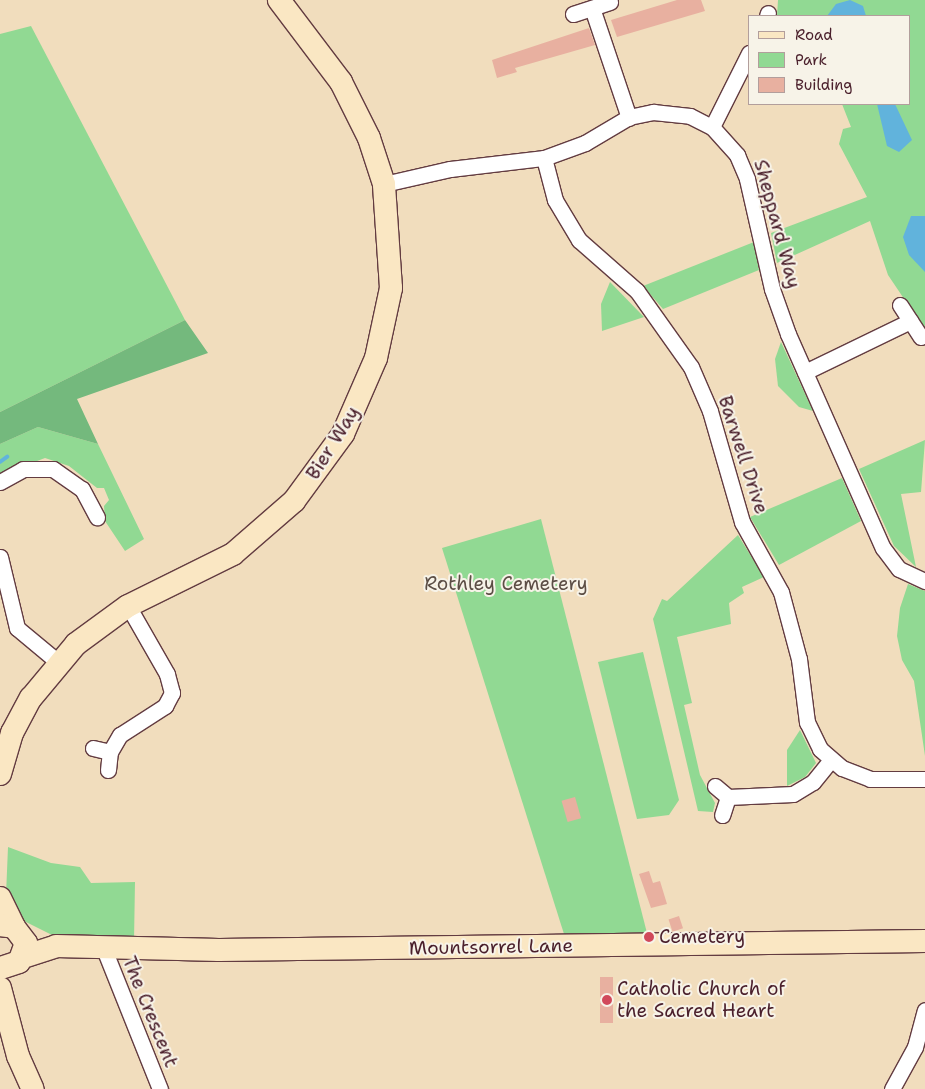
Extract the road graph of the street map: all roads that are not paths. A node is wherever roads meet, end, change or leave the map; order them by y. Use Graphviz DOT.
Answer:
graph roads {
  1 [pos="279,0"];
  2 [pos="610,2"];
  3 [pos="592,8"];
  4 [pos="573,14"];
  5 [pos="748,55"];
  6 [pos="629,118"];
  7 [pos="712,127"];
  8 [pos="544,158"];
  9 [pos="384,184"];
  10 [pos="900,305"];
  11 [pos="910,321"];
  12 [pos="921,337"];
  13 [pos="805,372"];
  14 [pos="0,482"];
  15 [pos="97,517"];
  16 [pos="0,557"];
  17 [pos="925,581"];
  18 [pos="128,606"];
  19 [pos="58,662"];
  20 [pos="93,748"];
  21 [pos="110,752"];
  22 [pos="831,760"];
  23 [pos="108,770"];
  24 [pos="0,774"];
  25 [pos="925,779"];
  26 [pos="715,786"];
  27 [pos="728,797"];
  28 [pos="722,815"];
  29 [pos="0,898"];
  30 [pos="11,928"];
  31 [pos="925,941"];
  32 [pos="56,946"];
  33 [pos="104,949"];
  34 [pos="14,962"];
  35 [pos="0,988"];
  36 [pos="925,1010"];
  37 [pos="8,1023"];
  38 [pos="29,1088"];
  39 [pos="160,1089"];
  40 [pos="892,1089"];
  1 -- 9 [label="street, Bier Way"];
  2 -- 3 [label="street"];
  3 -- 4 [label="street"];
  3 -- 6 [label="street"];
  5 -- 7 [label="street"];
  6 -- 7 [label="street, Sheppard Way"];
  6 -- 8 [label="street, Sheppard Way"];
  7 -- 13 [label="street, Sheppard Way"];
  8 -- 9 [label="street, Sheppard Way"];
  8 -- 22 [label="street, Barwell Drive"];
  9 -- 18 [label="street, Bier Way"];
  10 -- 11 [label="street"];
  11 -- 12 [label="street"];
  11 -- 13 [label="street"];
  13 -- 17 [label="street, Sheppard Way"];
  14 -- 15 [label="street"];
  16 -- 19 [label="street"];
  18 -- 19 [label="street, Bier Way"];
  18 -- 21 [label="street"];
  19 -- 24 [label="street, Bier Way"];
  20 -- 21 [label="street"];
  21 -- 23 [label="street"];
  22 -- 25 [label="street"];
  22 -- 27 [label="street"];
  26 -- 27 [label="street"];
  27 -- 28 [label="street"];
  29 -- 30 [label="street"];
  30 -- 32 [label="street, Mountsorrel Lane"];
  30 -- 34 [label="street"];
  31 -- 33 [label="street, Mountsorrel Lane"];
  32 -- 33 [label="street, Mountsorrel Lane"];
  32 -- 34 [label="street, Mountsorrel Lane"];
  33 -- 39 [label="street, The Crescent"];
  34 -- 37 [label="street"];
  35 -- 37 [label="street"];
  36 -- 40 [label="street"];
  37 -- 38 [label="street"];
}
